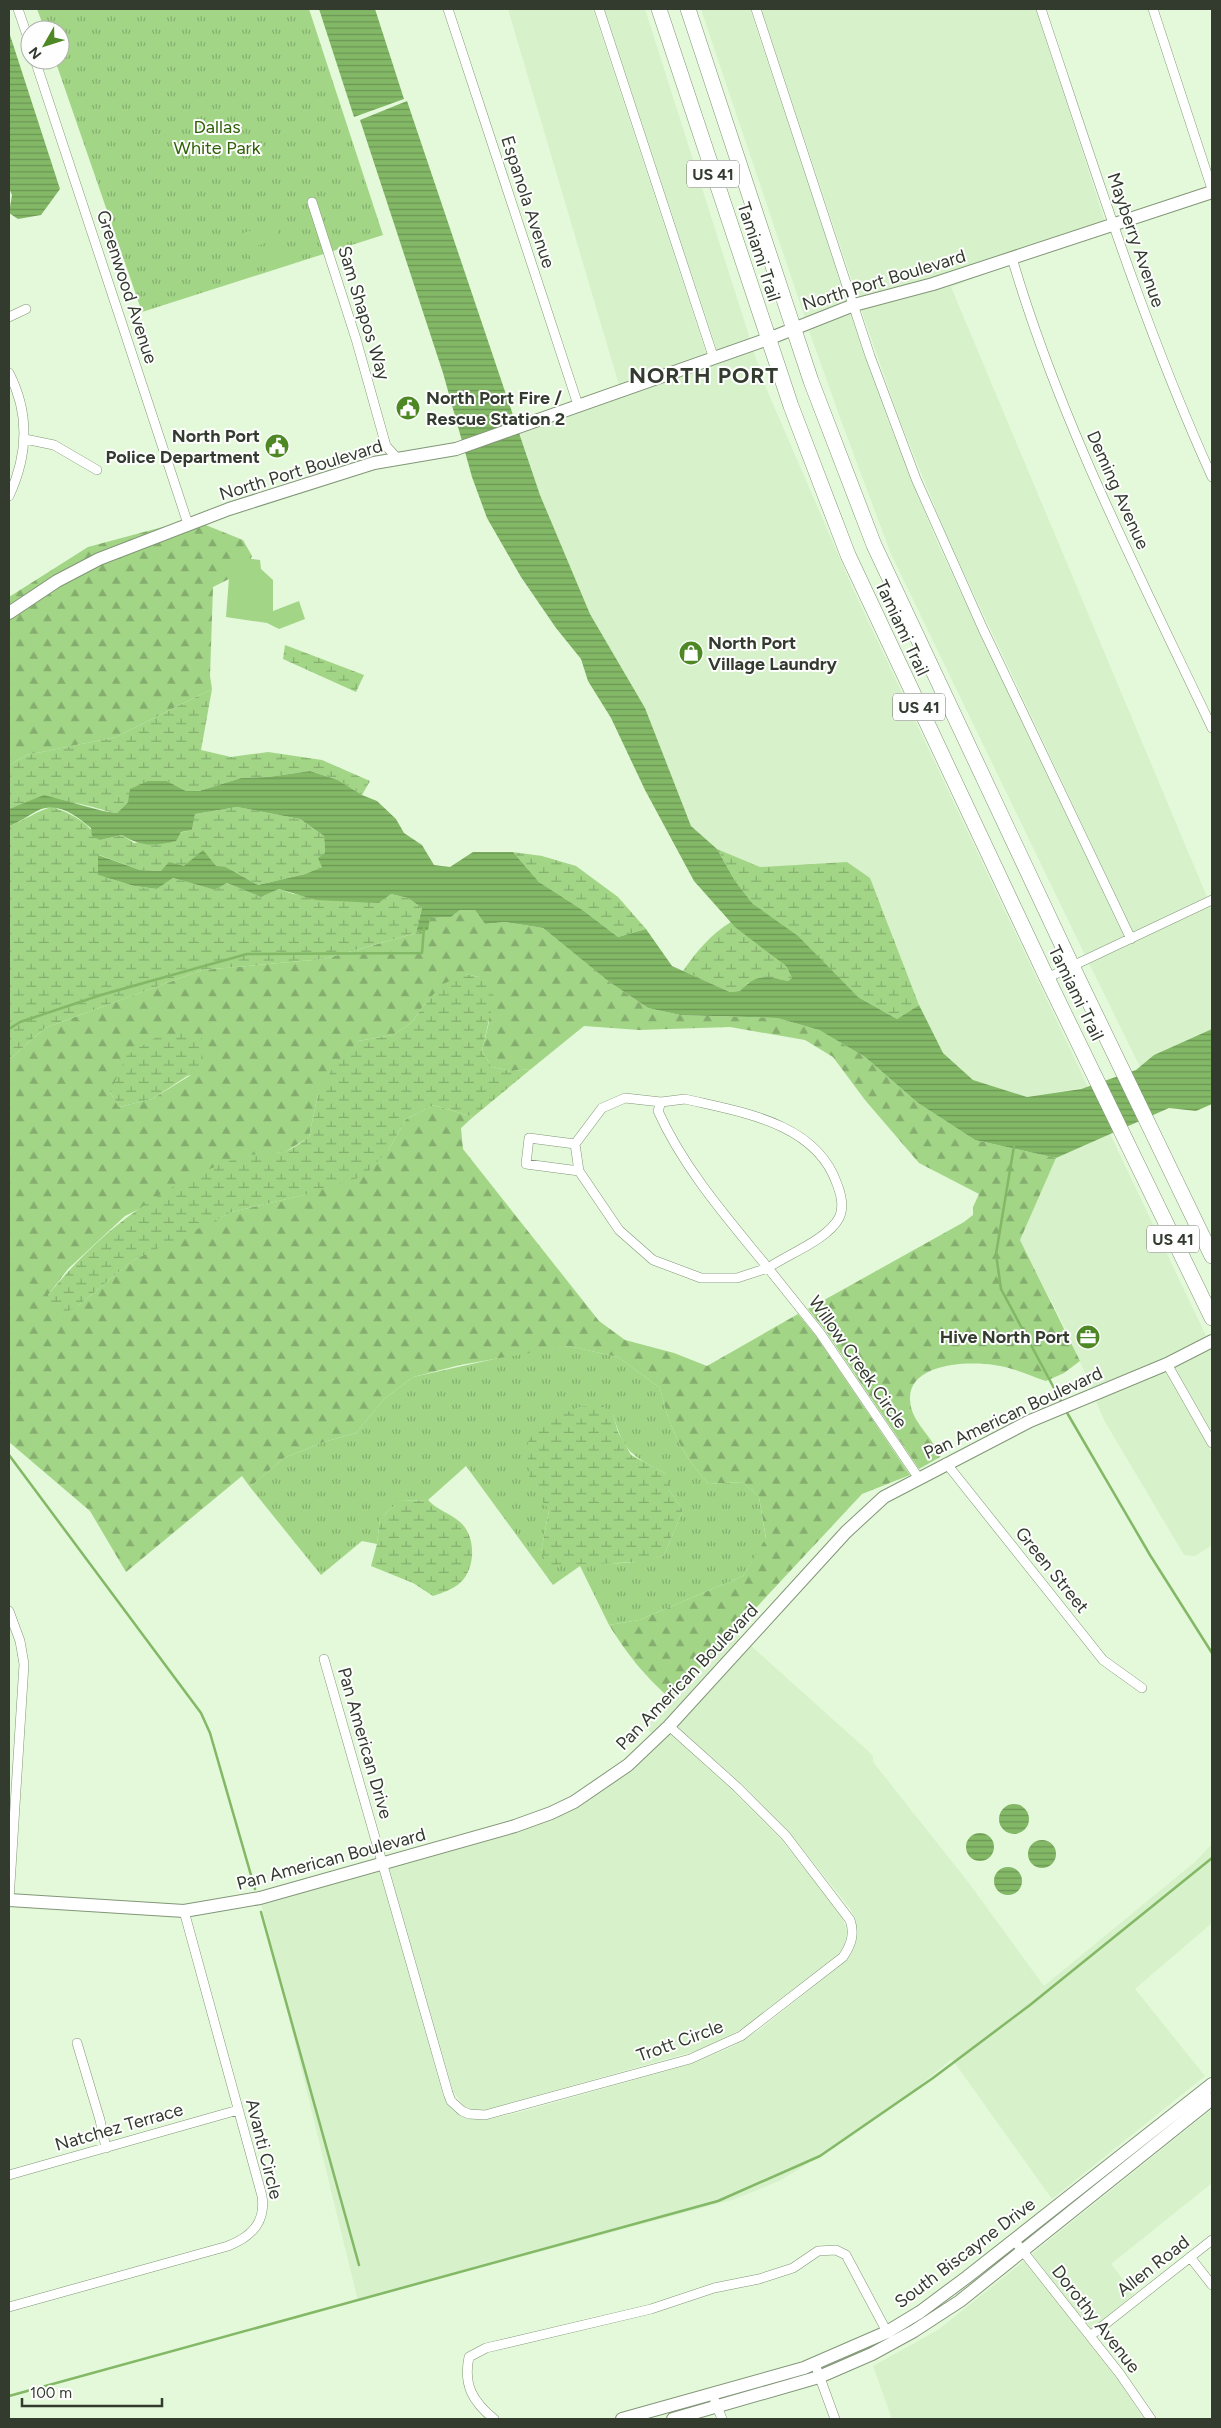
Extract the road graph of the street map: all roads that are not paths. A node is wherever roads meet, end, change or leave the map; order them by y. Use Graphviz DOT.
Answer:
graph roads {
  1 [pos="448,9"];
  2 [pos="599,9"];
  3 [pos="659,9"];
  4 [pos="688,9"];
  5 [pos="756,9"];
  6 [pos="1042,9"];
  7 [pos="1153,9"];
  8 [pos="38,70"];
  9 [pos="1212,191"];
  10 [pos="312,202"];
  11 [pos="1112,225"];
  12 [pos="1012,258"];
  13 [pos="854,305"];
  14 [pos="26,309"];
  15 [pos="9,317"];
  16 [pos="793,328"];
  17 [pos="768,339"];
  18 [pos="713,356"];
  19 [pos="9,373"];
  20 [pos="578,405"];
  21 [pos="25,439"];
  22 [pos="398,458"];
  23 [pos="97,470"];
  24 [pos="1212,477"];
  25 [pos="9,496"];
  26 [pos="188,524"];
  27 [pos="9,613"];
  28 [pos="1212,728"];
  29 [pos="1212,900"];
  30 [pos="1131,939"];
  31 [pos="1072,966"];
  32 [pos="1047,978"];
  33 [pos="662,1102"];
  34 [pos="574,1144"];
  35 [pos="579,1172"];
  36 [pos="1212,1256"];
  37 [pos="768,1268"];
  38 [pos="1212,1318"];
  39 [pos="1212,1340"];
  40 [pos="1167,1364"];
  41 [pos="1212,1443"];
  42 [pos="946,1463"];
  43 [pos="918,1478"];
  44 [pos="9,1611"];
  45 [pos="324,1659"];
  46 [pos="1142,1688"];
  47 [pos="669,1726"];
  48 [pos="13,1766"];
  49 [pos="383,1864"];
  50 [pos="9,1900"];
  51 [pos="184,1911"];
  52 [pos="76,2043"];
  53 [pos="1211,2091"];
  54 [pos="238,2110"];
  55 [pos="106,2148"];
  56 [pos="9,2176"];
  57 [pos="1014,2240"];
  58 [pos="1212,2240"];
  59 [pos="1022,2251"];
  60 [pos="1190,2257"];
  61 [pos="1212,2285"];
  62 [pos="9,2307"];
  63 [pos="887,2332"];
  64 [pos="1090,2336"];
  65 [pos="815,2364"];
  66 [pos="820,2377"];
  67 [pos="712,2394"];
  68 [pos="717,2407"];
  69 [pos="494,2419"];
  70 [pos="622,2419"];
  71 [pos="673,2419"];
  72 [pos="722,2419"];
  73 [pos="835,2419"];
  74 [pos="1151,2419"];
  1 -- 20 [label="street, Espanola Avenue"];
  2 -- 18 [label="street"];
  3 -- 17 [label="main road, Tamiami Trail / US 41"];
  4 -- 16 [label="main road, Tamiami Trail / US 41"];
  5 -- 13 [label="street"];
  6 -- 11 [label="street, Mayberry Avenue"];
  7 -- 9 [label="street"];
  8 -- 26 [label="street, Greenwood Avenue"];
  9 -- 11 [label="street, North Port Boulevard"];
  10 -- 22 [label="street, Sam Shapos Way"];
  11 -- 12 [label="street, North Port Boulevard"];
  11 -- 24 [label="street, Mayberry Avenue"];
  12 -- 13 [label="street, North Port Boulevard"];
  12 -- 28 [label="street, Deming Avenue"];
  13 -- 16 [label="street, North Port Boulevard"];
  13 -- 30 [label="street"];
  14 -- 15 [label="street"];
  16 -- 17 [label="street, North Port Boulevard"];
  16 -- 31 [label="main road, Tamiami Trail / US 41"];
  17 -- 18 [label="street, North Port Boulevard"];
  17 -- 32 [label="main road, Tamiami Trail / US 41"];
  18 -- 20 [label="street, North Port Boulevard"];
  19 -- 21 [label="street"];
  20 -- 22 [label="street, North Port Boulevard"];
  21 -- 23 [label="street"];
  21 -- 25 [label="street"];
  22 -- 26 [label="street, North Port Boulevard"];
  26 -- 27 [label="street, North Port Boulevard"];
  29 -- 30 [label="street"];
  30 -- 31 [label="street"];
  31 -- 32 [label="street"];
  31 -- 36 [label="main road, Tamiami Trail / US 41"];
  32 -- 38 [label="main road, Tamiami Trail / US 41"];
  33 -- 34 [label="street"];
  33 -- 37 [label="street, Willow Creek Circle"];
  33 -- 37 [label="street"];
  34 -- 35 [label="street"];
  34 -- 35 [label="street"];
  35 -- 37 [label="street"];
  37 -- 43 [label="street, Willow Creek Circle"];
  39 -- 40 [label="street, Pan American Boulevard"];
  40 -- 41 [label="street"];
  40 -- 42 [label="street, Pan American Boulevard"];
  42 -- 43 [label="street, Pan American Boulevard"];
  42 -- 46 [label="street, Green Street"];
  43 -- 47 [label="street, Pan American Boulevard"];
  44 -- 48 [label="street"];
  45 -- 49 [label="street, Pan American Drive"];
  47 -- 49 [label="street, Pan American Boulevard"];
  47 -- 49 [label="street, Trott Circle"];
  48 -- 50 [label="street"];
  49 -- 51 [label="street, Pan American Boulevard"];
  50 -- 51 [label="street, Pan American Boulevard"];
  51 -- 54 [label="street, Avanti Circle"];
  52 -- 55 [label="street"];
  53 -- 57 [label="street, South Biscayne Drive"];
  53 -- 59 [label="street, South Biscayne Drive"];
  54 -- 55 [label="street, Natchez Terrace"];
  54 -- 62 [label="street, Avanti Circle"];
  55 -- 56 [label="street, Natchez Terrace"];
  57 -- 59 [label="street, Dorothy Avenue"];
  57 -- 63 [label="street, South Biscayne Drive"];
  58 -- 60 [label="street, Allen Road"];
  59 -- 64 [label="street, Dorothy Avenue"];
  59 -- 66 [label="street, South Biscayne Drive"];
  60 -- 61 [label="street"];
  60 -- 64 [label="street, Allen Road"];
  63 -- 65 [label="street, South Biscayne Drive"];
  63 -- 69 [label="street"];
  64 -- 74 [label="street, Dorothy Avenue"];
  65 -- 66 [label="street"];
  65 -- 67 [label="street, South Biscayne Drive"];
  66 -- 68 [label="street, South Biscayne Drive"];
  66 -- 73 [label="street"];
  67 -- 68 [label="street"];
  67 -- 70 [label="street, South Biscayne Drive"];
  68 -- 71 [label="street, South Biscayne Drive"];
  68 -- 72 [label="street"];
}
